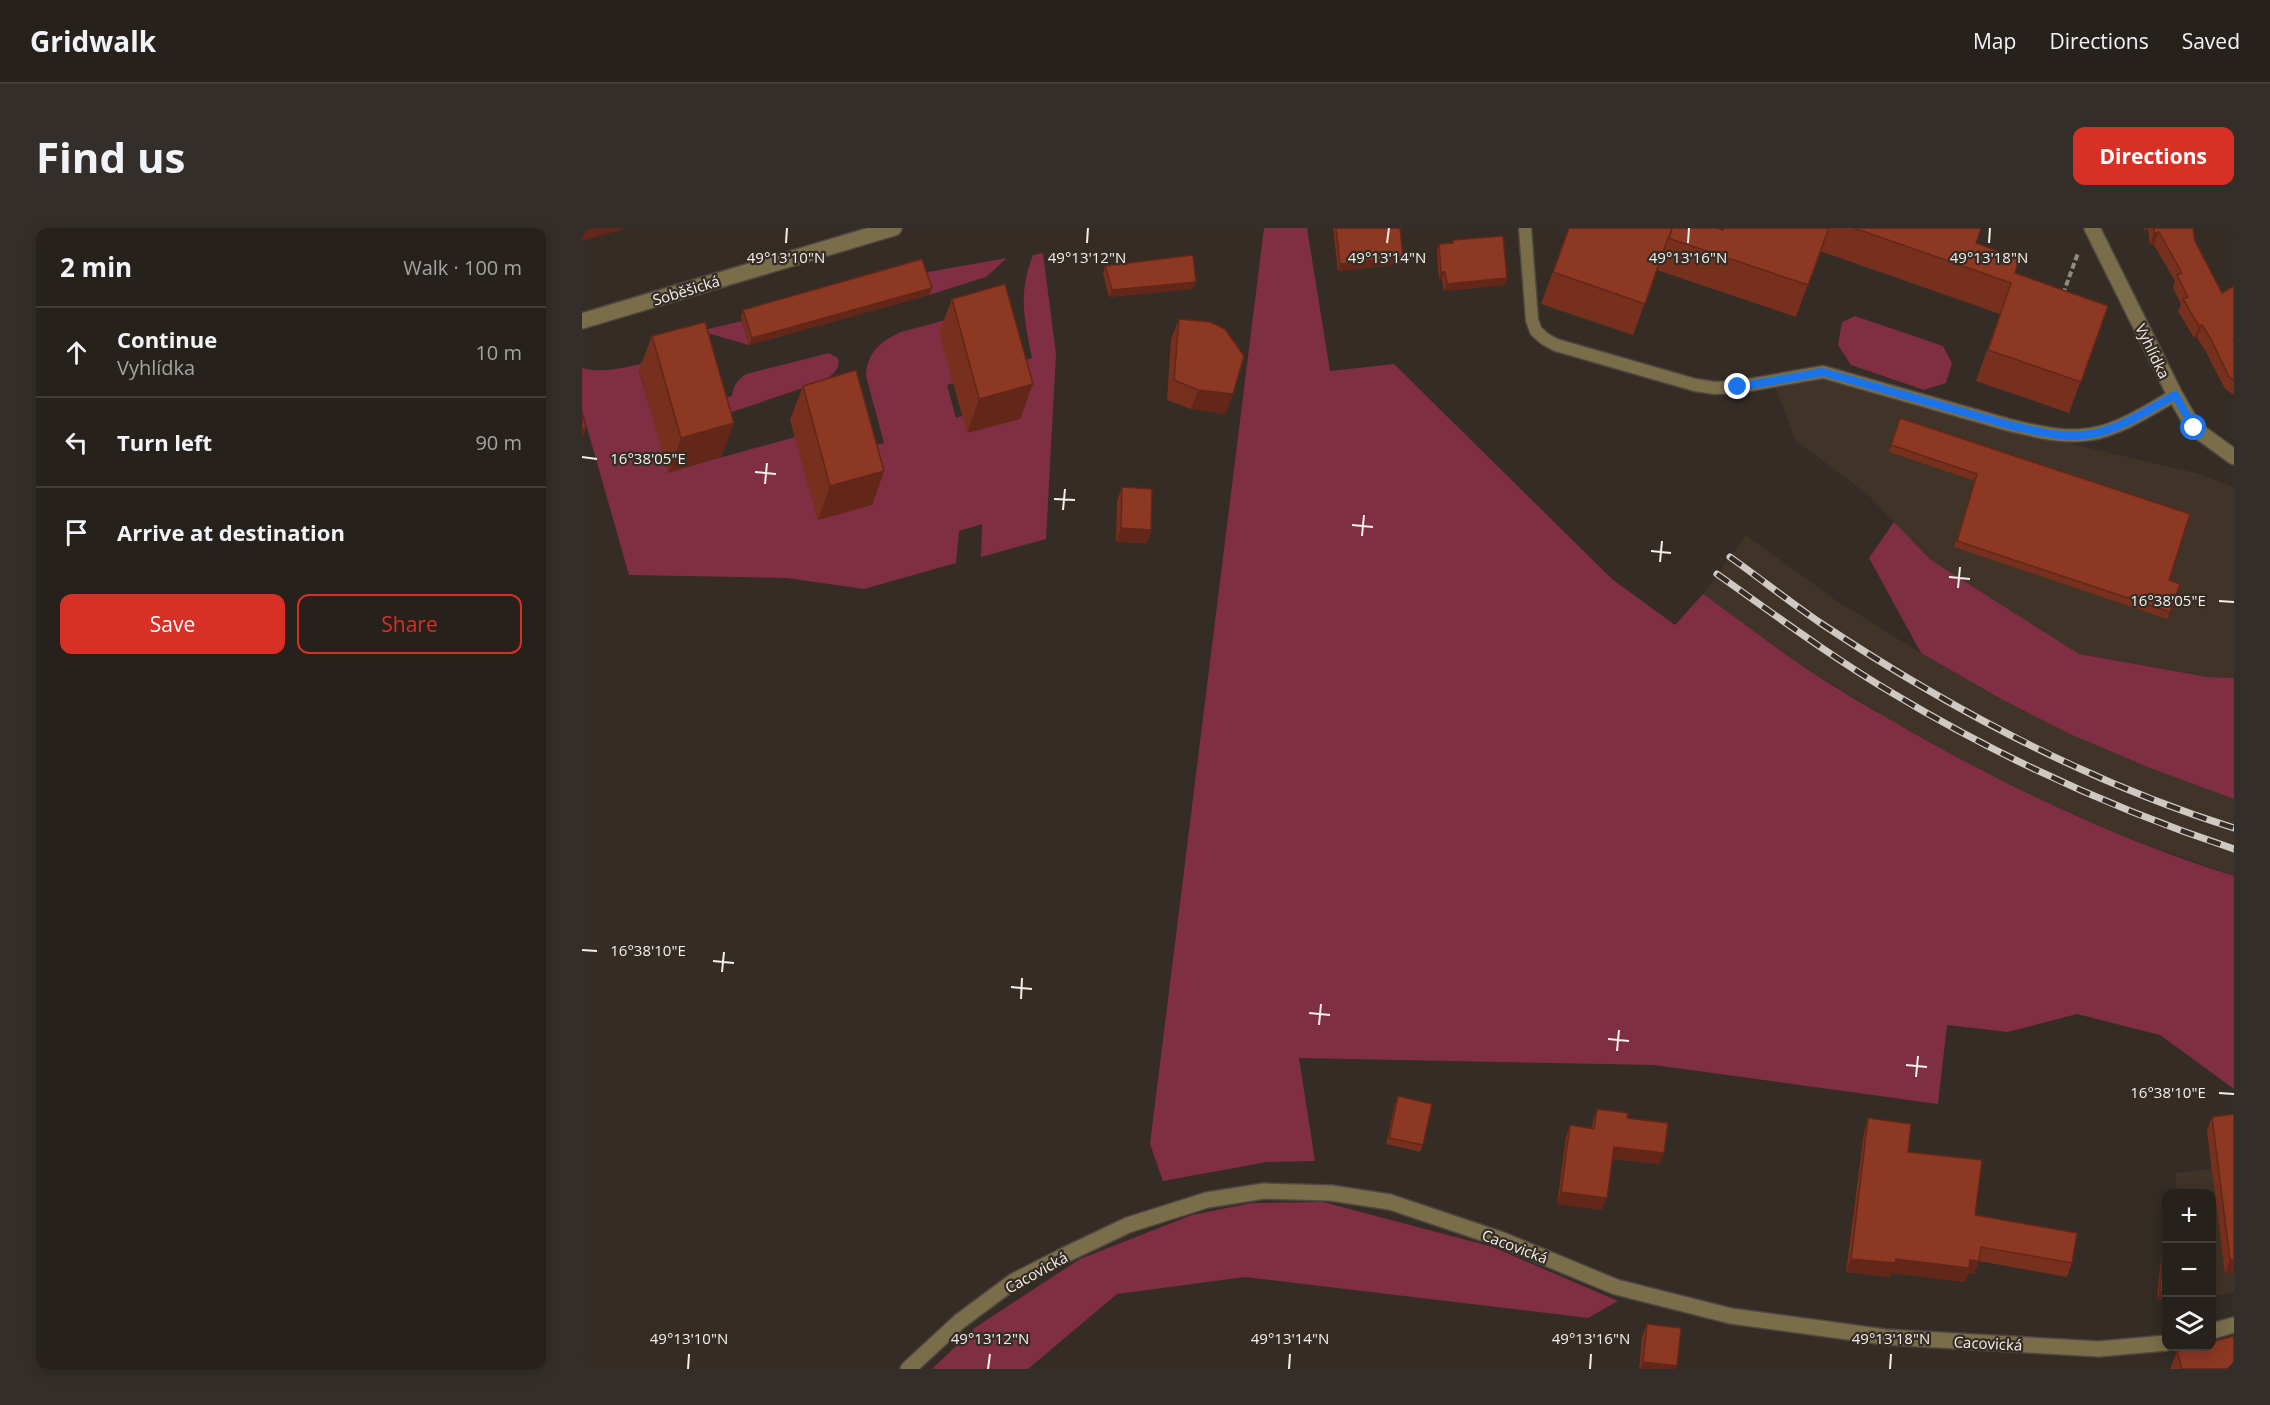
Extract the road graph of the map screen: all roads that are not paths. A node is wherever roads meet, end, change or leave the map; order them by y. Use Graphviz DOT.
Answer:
graph roads {
  1 [pos="894,228"];
  2 [pos="1525,228"];
  3 [pos="2092,228"];
  4 [pos="582,321"];
  5 [pos="2175,395"];
  6 [pos="2234,457"];
  7 [pos="2234,1325"];
  8 [pos="2216,1330"];
  9 [pos="2162,1343"];
  10 [pos="908,1369"];
  1 -- 4 [label="street, Soběšická"];
  2 -- 5 [label="lane"];
  3 -- 5 [label="street, Vyhlídka"];
  5 -- 6 [label="street, Vyhlídka"];
  7 -- 8 [label="street"];
  9 -- 10 [label="street, Cacovická"];
}
